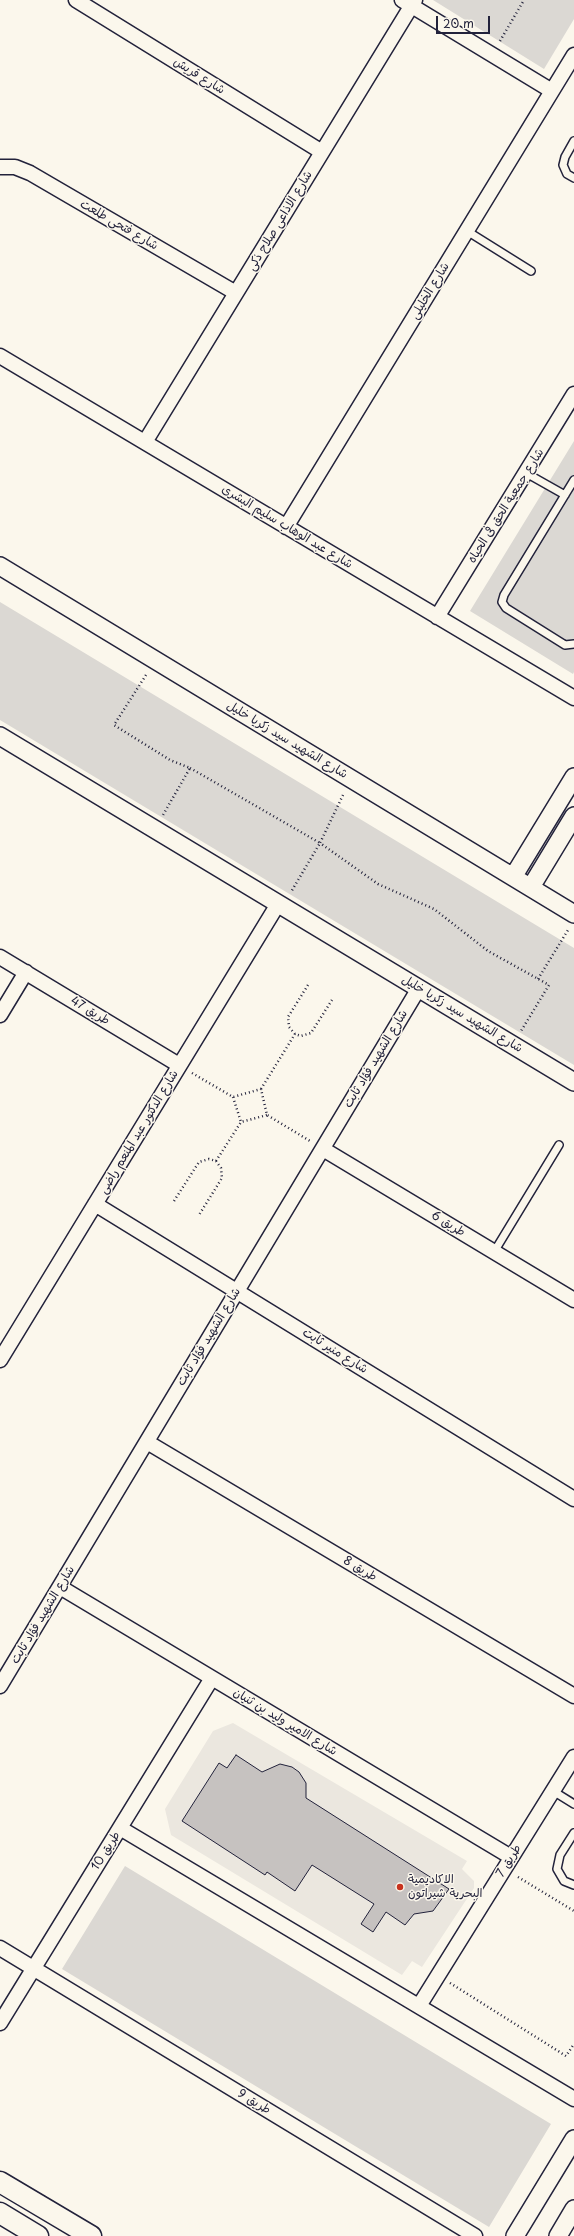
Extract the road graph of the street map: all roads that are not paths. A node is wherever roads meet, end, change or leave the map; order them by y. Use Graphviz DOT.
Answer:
graph roads {
  1 [pos="76,0"];
  2 [pos="409,2"];
  3 [pos="574,55"];
  4 [pos="552,91"];
  5 [pos="574,141"];
  6 [pos="322,152"];
  7 [pos="0,167"];
  8 [pos="574,178"];
  9 [pos="467,231"];
  10 [pos="530,271"];
  11 [pos="236,293"];
  12 [pos="0,356"];
  13 [pos="574,394"];
  14 [pos="145,442"];
  15 [pos="526,472"];
  16 [pos="574,480"];
  17 [pos="565,495"];
  18 [pos="286,527"];
  19 [pos="0,566"];
  20 [pos="437,617"];
  21 [pos="574,644"];
  22 [pos="574,698"];
  23 [pos="0,736"];
  24 [pos="574,777"];
  25 [pos="574,816"];
  26 [pos="513,877"];
  27 [pos="531,887"];
  28 [pos="280,905"];
  29 [pos="572,920"];
  30 [pos="0,957"];
  31 [pos="26,972"];
  32 [pos="419,988"];
  33 [pos="0,1015"];
  34 [pos="180,1065"];
  35 [pos="574,1082"];
  36 [pos="559,1145"];
  37 [pos="323,1148"];
  38 [pos="95,1204"];
  39 [pos="494,1252"];
  40 [pos="237,1291"];
  41 [pos="574,1300"];
  42 [pos="0,1360"];
  43 [pos="147,1442"];
  44 [pos="574,1499"];
  45 [pos="60,1587"];
  46 [pos="212,1678"];
  47 [pos="0,1686"];
  48 [pos="574,1696"];
  49 [pos="574,1757"];
  50 [pos="553,1791"];
  51 [pos="574,1804"];
  52 [pos="120,1828"];
  53 [pos="574,1833"];
  54 [pos="508,1863"];
  55 [pos="574,1885"];
  56 [pos="0,1948"];
  57 [pos="34,1968"];
  58 [pos="418,2006"];
  59 [pos="0,2023"];
  60 [pos="574,2099"];
  61 [pos="574,2139"];
  62 [pos="0,2182"];
  63 [pos="574,2209"];
  64 [pos="0,2213"];
  65 [pos="38,2236"];
  66 [pos="91,2236"];
  67 [pos="475,2236"];
  68 [pos="515,2236"];
  69 [pos="558,2236"];
  1 -- 6 [label="street, شارع قريش"];
  2 -- 4 [label="street"];
  2 -- 6 [label="street, شارع الاذاعى صلاح ذكى"];
  3 -- 4 [label="street, شارع الخليلى"];
  4 -- 9 [label="street, شارع الخليلى"];
  5 -- 8 [label="lane"];
  6 -- 11 [label="street, شارع الاذاعى صلاح ذكى"];
  7 -- 11 [label="street, شارع فتحى طلعت"];
  9 -- 10 [label="lane"];
  9 -- 18 [label="street, شارع الخليلى"];
  11 -- 14 [label="street, شارع الاذاعى صلاح ذكى"];
  12 -- 14 [label="street, شارع عبد الوهاب سليم البشرى"];
  13 -- 15 [label="street, شارع جمعية الحق فى الحياه"];
  14 -- 18 [label="street, شارع عبد الوهاب سليم البشرى"];
  15 -- 17 [label="lane"];
  15 -- 20 [label="street, شارع جمعية الحق فى الحياه"];
  16 -- 17 [label="lane"];
  17 -- 21 [label="lane"];
  18 -- 20 [label="street, شارع عبد الوهاب سليم البشرى"];
  19 -- 26 [label="street, شارع الشهيد سيد زكريا خليل"];
  20 -- 22 [label="street, شارع عبد الوهاب سليم البشرى"];
  23 -- 28 [label="street, شارع الشهيد سيد زكريا خليل"];
  24 -- 26 [label="street"];
  25 -- 27 [label="street"];
  26 -- 27 [label="street, شارع الشهيد سيد زكريا خليل"];
  27 -- 29 [label="street, شارع الشهيد سيد زكريا خليل"];
  28 -- 32 [label="street, شارع الشهيد سيد زكريا خليل"];
  28 -- 34 [label="street, شارع الدكتور عبد المنعم راضى"];
  30 -- 31 [label="street, طريق 47"];
  31 -- 33 [label="street"];
  31 -- 34 [label="street, طريق 47"];
  32 -- 35 [label="street, شارع الشهيد سيد زكريا خليل"];
  32 -- 37 [label="street, شارع الشهيد فؤاد ثابت"];
  34 -- 38 [label="street, شارع الدكتور عبد المنعم راضى"];
  36 -- 39 [label="lane"];
  37 -- 39 [label="street, طريق 6"];
  37 -- 40 [label="street, شارع الشهيد فؤاد ثابت"];
  38 -- 40 [label="street, شارع منير ثابت"];
  38 -- 42 [label="street, شارع الدكتور عبد المنعم راضى"];
  39 -- 41 [label="street, طريق 6"];
  40 -- 43 [label="street, شارع الشهيد فؤاد ثابت"];
  40 -- 44 [label="street, شارع منير ثابت"];
  43 -- 45 [label="street, شارع الشهيد فؤاد ثابت"];
  43 -- 48 [label="street, طريق 8"];
  45 -- 46 [label="street, شارع الامير وليد بن ثنيان"];
  45 -- 47 [label="street, شارع الشهيد فؤاد ثابت"];
  46 -- 52 [label="street, طريق 10"];
  46 -- 54 [label="street, شارع الامير وليد بن ثنيان"];
  49 -- 50 [label="street, طريق 7"];
  50 -- 51 [label="lane"];
  50 -- 54 [label="street, طريق 7"];
  52 -- 57 [label="street, طريق 10"];
  52 -- 58 [label="street"];
  53 -- 55 [label="lane"];
  54 -- 58 [label="street, طريق 7"];
  56 -- 57 [label="street, طريق 9"];
  57 -- 59 [label="street, طريق 10"];
  57 -- 67 [label="street, طريق 9"];
  58 -- 60 [label="street"];
  61 -- 68 [label="street"];
  62 -- 66 [label="main road"];
  63 -- 69 [label="street"];
  64 -- 65 [label="main road"];
}
